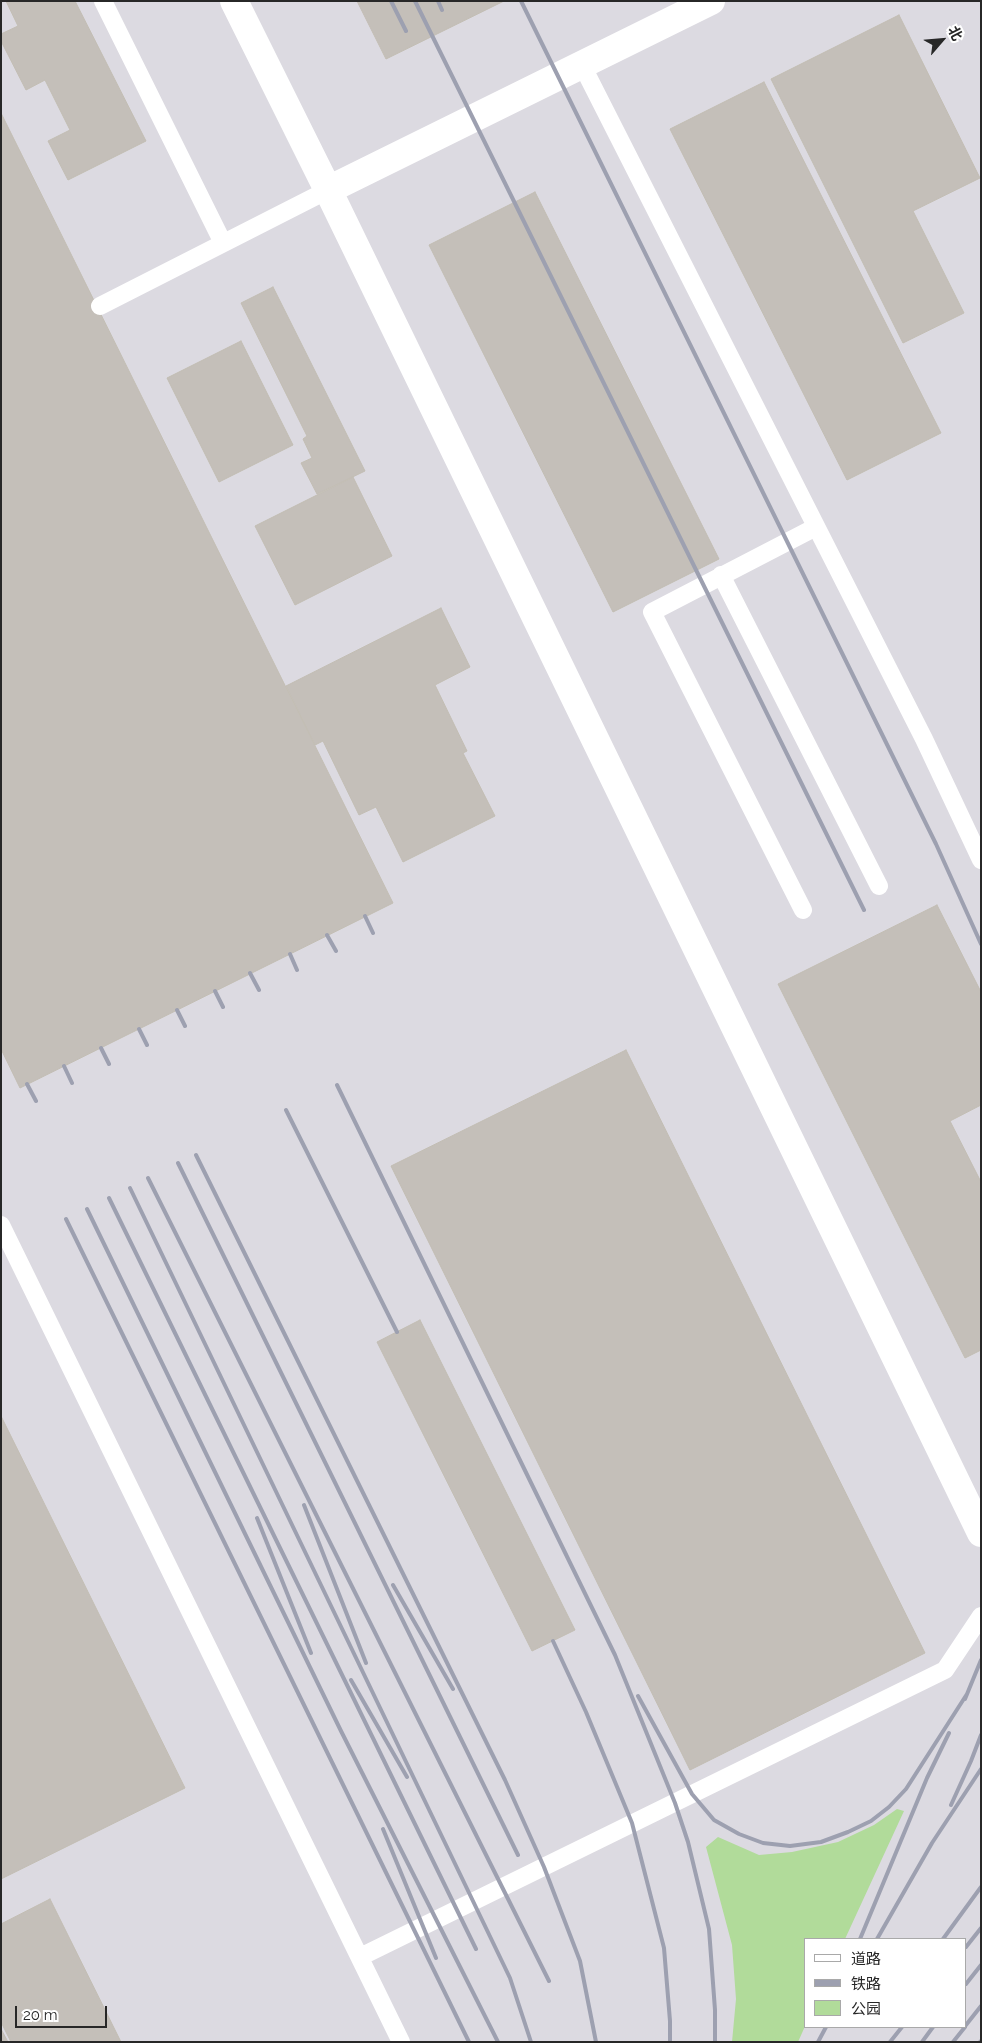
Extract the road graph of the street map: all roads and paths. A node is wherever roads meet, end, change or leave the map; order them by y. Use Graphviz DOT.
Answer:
graph roads {
  1 [pos="103,1"];
  2 [pos="234,1"];
  3 [pos="711,1"];
  4 [pos="582,66"];
  5 [pos="328,190"];
  6 [pos="223,244"];
  7 [pos="100,306"];
  8 [pos="816,526"];
  9 [pos="722,575"];
  10 [pos="981,860"];
  11 [pos="879,886"];
  12 [pos="803,910"];
  13 [pos="1,1225"];
  14 [pos="981,1533"];
  15 [pos="981,1616"];
  16 [pos="360,1957"];
  17 [pos="401,2042"];
  1 -- 6 [label="lane"];
  2 -- 5 [label="street"];
  3 -- 4 [label="street"];
  4 -- 5 [label="street"];
  4 -- 8 [label="lane"];
  5 -- 6 [label="lane"];
  5 -- 14 [label="street"];
  6 -- 7 [label="lane"];
  8 -- 9 [label="lane"];
  8 -- 10 [label="lane"];
  9 -- 11 [label="lane"];
  9 -- 12 [label="lane"];
  13 -- 16 [label="lane"];
  15 -- 16 [label="lane"];
  16 -- 17 [label="lane"];
}
